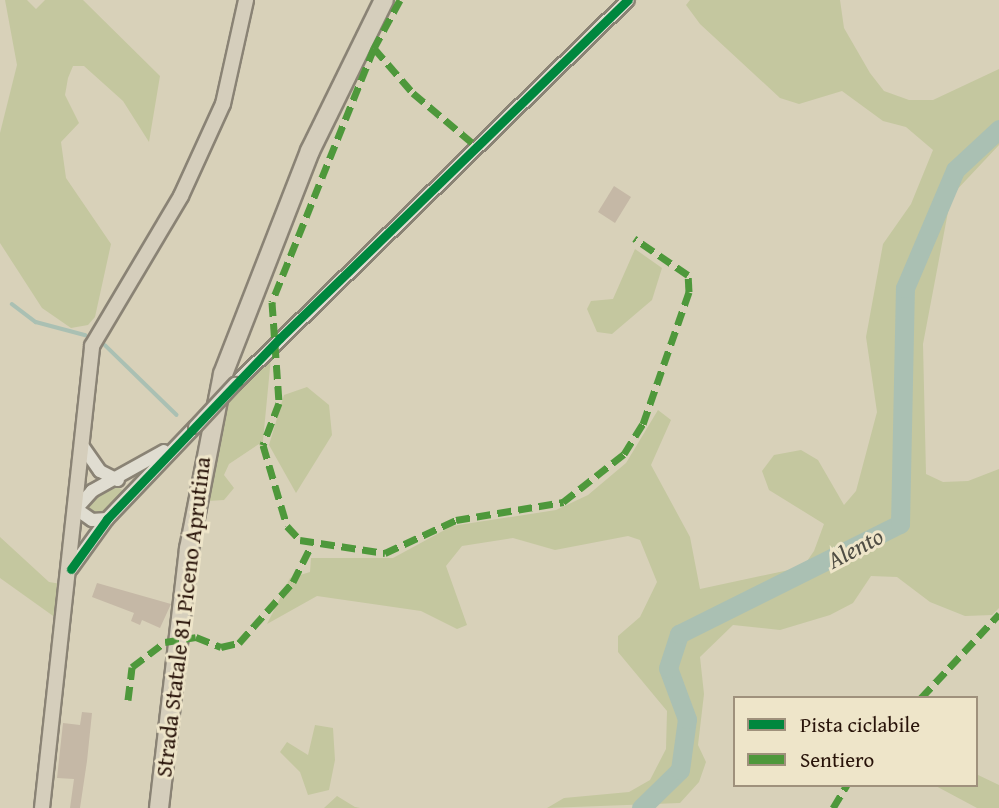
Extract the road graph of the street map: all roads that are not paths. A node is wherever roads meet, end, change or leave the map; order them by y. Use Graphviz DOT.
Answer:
graph roads {
  1 [pos="246,0"];
  2 [pos="384,0"];
  3 [pos="628,0"];
  4 [pos="195,427"];
  5 [pos="81,444"];
  6 [pos="118,481"];
  7 [pos="76,509"];
  8 [pos="107,519"];
  9 [pos="71,569"];
  10 [pos="174,686"];
  11 [pos="43,808"];
  12 [pos="159,808"];
  13 [pos="173,808"];
  1 -- 5 [label="main road"];
  2 -- 10 [label="highway, Strada Statale 81 Piceno Aprutina"];
  3 -- 4 [label="street, bridge"];
  4 -- 6 [label="street"];
  4 -- 8 [label="street"];
  5 -- 6 [label="street"];
  5 -- 7 [label="main road"];
  6 -- 7 [label="street"];
  7 -- 8 [label="street"];
  7 -- 9 [label="main road"];
  8 -- 9 [label="street"];
  9 -- 11 [label="main road"];
  10 -- 12 [label="highway, Strada Statale 81 Piceno Aprutina"];
  10 -- 13 [label="highway"];
}
